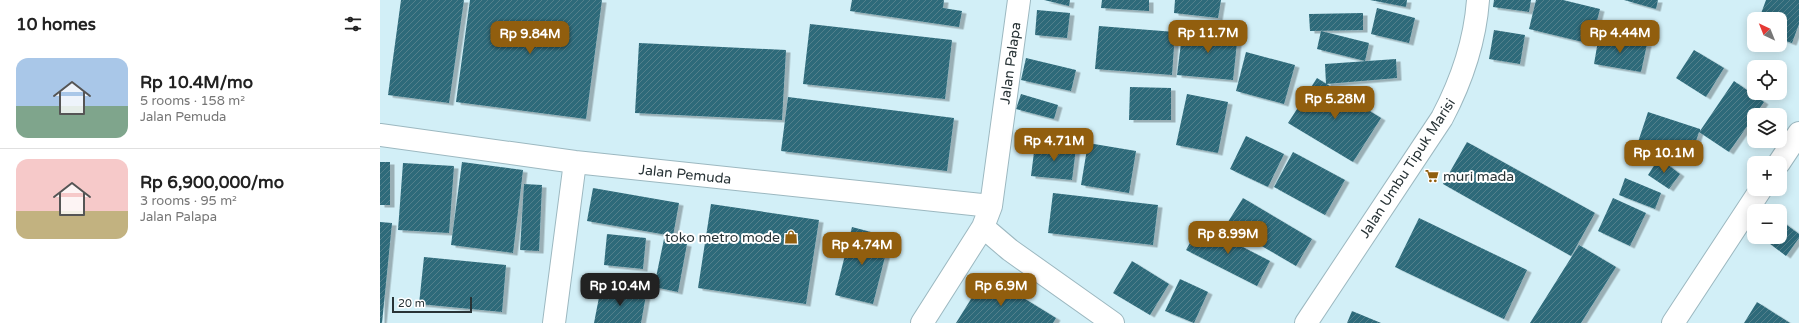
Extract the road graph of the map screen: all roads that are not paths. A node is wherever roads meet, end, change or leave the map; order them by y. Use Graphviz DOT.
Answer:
graph roads {
  1 [pos="1019,0"];
  2 [pos="1478,0"];
  3 [pos="1799,133"];
  4 [pos="380,135"];
  5 [pos="1784,156"];
  6 [pos="575,162"];
  7 [pos="1756,196"];
  8 [pos="991,206"];
  9 [pos="983,227"];
  10 [pos="554,323"];
  11 [pos="922,323"];
  12 [pos="1113,323"];
  13 [pos="1306,323"];
  14 [pos="1673,323"];
  1 -- 8 [label="street, Jalan Palapa"];
  2 -- 13 [label="street, Jalan Umbu Tipuk Marisi"];
  3 -- 5 [label="street"];
  4 -- 6 [label="street, Jalan Pemuda"];
  6 -- 8 [label="street, Jalan Pemuda"];
  6 -- 10 [label="street"];
  7 -- 14 [label="street"];
  8 -- 9 [label="street, Jalan Palapa"];
  9 -- 11 [label="street, Jalan Palapa"];
  9 -- 12 [label="street"];
}
